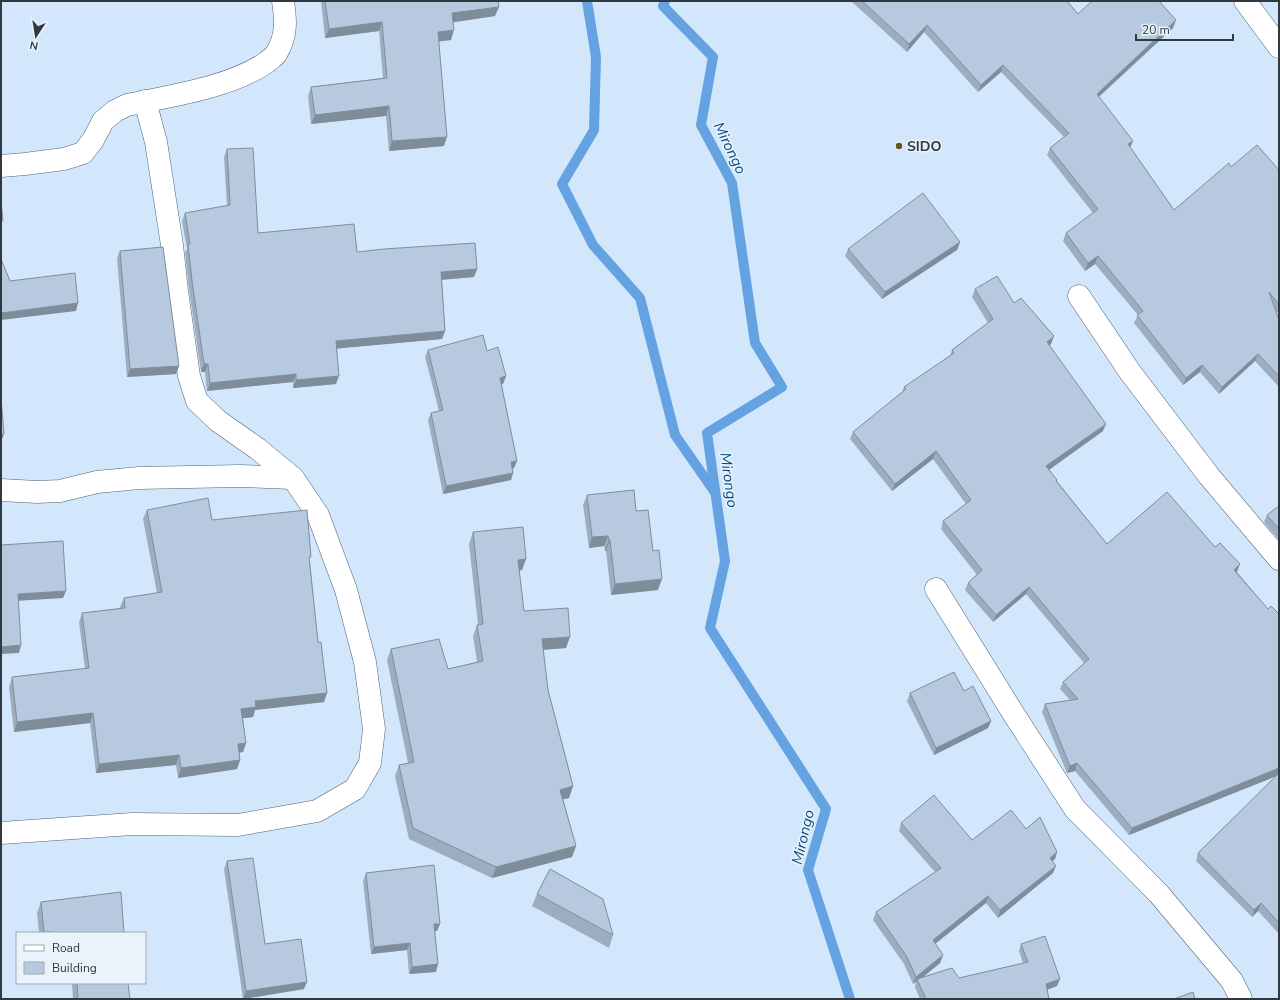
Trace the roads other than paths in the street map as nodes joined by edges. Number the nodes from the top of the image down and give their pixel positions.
1 (283, 1) edge
2 (1245, 1) edge
3 (1279, 47) edge
4 (145, 101) junction
5 (1, 166) edge
6 (1079, 296) dead end
7 (293, 478) junction
8 (1, 490) edge
9 (1279, 559) edge
10 (936, 589) dead end
11 (1, 833) edge
12 (1241, 999) edge

1 - 4 street
2 - 3 street
4 - 5 street
4 - 7 street
6 - 9 street
7 - 8 street
7 - 11 street
10 - 12 street

